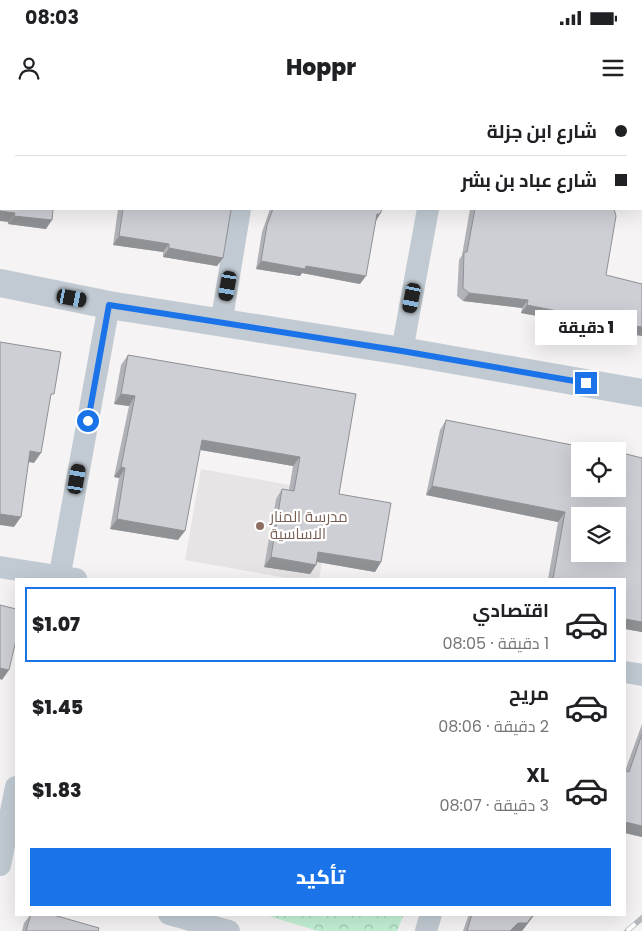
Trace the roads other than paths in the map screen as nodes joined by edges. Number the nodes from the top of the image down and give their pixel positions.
1 (240, 210) edge
2 (428, 210) edge
3 (0, 283) edge
4 (109, 305) junction
5 (221, 324) junction
6 (402, 351) junction
7 (642, 393) edge
8 (0, 567) edge
9 (65, 578) edge
10 (626, 672) edge
11 (642, 675) edge
12 (15, 795) edge
13 (6, 864) edge
14 (173, 916) edge
15 (430, 916) edge
16 (192, 926) edge
17 (229, 931) edge
18 (426, 931) edge

1 - 5 street
2 - 6 street
3 - 4 street
4 - 5 street
4 - 9 street
5 - 6 street
6 - 7 street
8 - 9 street
10 - 11 street
12 - 13 street
14 - 16 street
15 - 18 street
16 - 17 street

